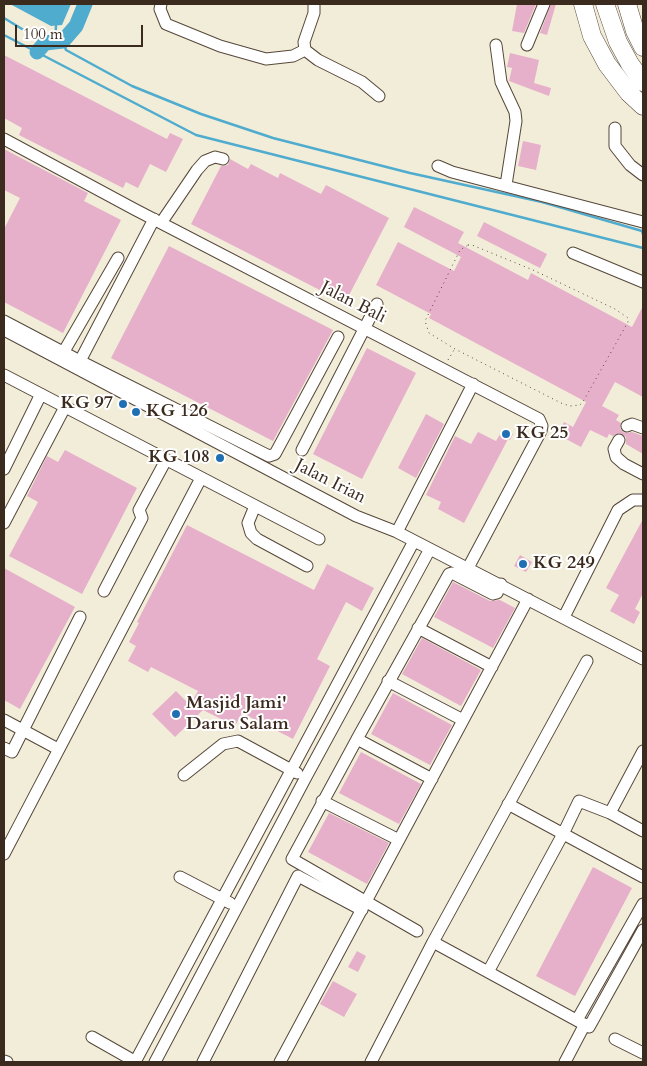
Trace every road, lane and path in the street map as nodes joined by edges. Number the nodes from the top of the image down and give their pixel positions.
1 (161, 4) edge
2 (314, 4) edge
3 (544, 4) edge
4 (583, 4) edge
5 (605, 4) edge
6 (627, 4) edge
7 (496, 45) dead end
8 (528, 45) dead end
9 (643, 47) edge
10 (305, 50) junction
11 (643, 82) edge
12 (380, 96) dead end
13 (643, 106) edge
14 (614, 128) dead end
15 (4, 139) edge
16 (223, 159) dead end
17 (438, 166) dead end
18 (643, 176) edge
19 (506, 185) junction
20 (157, 221) junction
21 (643, 222) edge
22 (573, 253) dead end
23 (118, 258) dead end
24 (643, 282) edge
25 (377, 304) dead end
26 (4, 321) edge
27 (364, 328) junction
28 (4, 330) edge
29 (338, 337) dead end
30 (455, 349) junction
31 (63, 353) junction
32 (80, 361) junction
33 (442, 368) junction
34 (4, 375) edge
35 (473, 384) junction
36 (42, 394) junction
37 (65, 406) junction
38 (627, 426) dead end
39 (643, 428) edge
40 (619, 440) dead end
41 (302, 450) dead end
42 (166, 460) junction
43 (4, 469) edge
44 (643, 474) edge
45 (201, 478) junction
46 (643, 500) edge
47 (255, 506) junction
48 (4, 523) edge
49 (397, 532) junction
50 (319, 539) dead end
51 (414, 541) junction
52 (430, 549) junction
53 (307, 566) dead end
54 (468, 568) junction
55 (501, 584) junction
56 (104, 591) dead end
57 (528, 599) junction
58 (80, 617) dead end
59 (564, 617) junction
60 (418, 628) junction
61 (643, 659) edge
62 (587, 660) dead end
63 (492, 667) junction
64 (388, 681) junction
65 (4, 720) edge
66 (463, 720) junction
67 (23, 730) junction
68 (356, 739) junction
69 (4, 748) edge
70 (58, 749) junction
71 (643, 751) edge
72 (292, 770) junction
73 (184, 774) dead end
74 (306, 777) junction
75 (432, 779) junction
76 (322, 801) junction
77 (508, 804) junction
78 (610, 813) junction
79 (643, 831) edge
80 (563, 834) junction
81 (399, 840) junction
82 (4, 854) edge
83 (180, 876) dead end
84 (643, 877) edge
85 (223, 899) junction
86 (643, 904) edge
87 (364, 906) junction
88 (238, 907) junction
89 (643, 930) edge
90 (417, 931) dead end
91 (433, 942) junction
92 (488, 972) junction
93 (584, 1024) junction
94 (92, 1037) dead end
95 (615, 1039) dead end
96 (643, 1053) edge
97 (136, 1062) edge
98 (155, 1062) edge
99 (203, 1062) edge
100 (280, 1062) edge
101 (371, 1062) edge
102 (564, 1062) edge

1 - 10 lane
2 - 10 lane
3 - 8 lane
4 - 13 highway
5 - 11 highway
6 - 9 highway
7 - 19 lane
10 - 12 lane
14 - 18 lane
15 - 20 lane, Jalan Bali
16 - 20 lane
17 - 19 lane
19 - 21 lane
20 - 27 lane, Jalan Bali
20 - 32 lane
22 - 24 lane
23 - 31 lane
25 - 27 lane
26 - 31 lane
27 - 33 lane, Jalan Bali
27 - 41 lane
28 - 49 lane, Jalan Irian
29 - 32 lane
30 - 30 path
30 - 33 path
31 - 32 lane
33 - 35 lane, Jalan Bali
34 - 36 lane
35 - 49 lane
35 - 54 lane, Jalan Bali
36 - 37 lane
36 - 43 lane
37 - 42 lane
37 - 48 lane
38 - 39 lane
40 - 44 lane
42 - 45 lane
42 - 56 lane
45 - 47 lane
45 - 70 lane
46 - 59 lane
47 - 50 lane
47 - 53 lane
49 - 51 lane, Jalan Irian
51 - 52 lane, Jalan Irian
51 - 72 lane
52 - 54 lane, Jalan Irian
52 - 74 lane
54 - 55 lane, Jalan Irian
55 - 57 lane, Jalan Irian
55 - 60 lane
57 - 59 lane, Jalan Irian
57 - 63 lane
58 - 67 lane
59 - 61 lane, Jalan Irian
60 - 63 lane
60 - 64 lane
62 - 77 lane
63 - 66 lane
64 - 66 lane
64 - 68 lane
65 - 67 lane
66 - 75 lane
67 - 69 lane
67 - 70 lane
68 - 75 lane
68 - 76 lane
70 - 82 lane
71 - 78 lane
72 - 73 lane
72 - 74 lane
72 - 85 lane
74 - 88 lane
75 - 81 lane
76 - 81 lane
76 - 87 lane
77 - 80 lane
77 - 91 lane
78 - 79 lane
78 - 80 lane
80 - 84 lane
80 - 92 lane
81 - 87 lane
83 - 85 lane
85 - 88 lane
85 - 97 lane
86 - 93 lane
87 - 90 lane
87 - 99 lane
87 - 100 lane
88 - 98 lane
89 - 93 lane
91 - 92 lane
91 - 101 lane
92 - 93 lane
93 - 102 lane
94 - 97 lane
95 - 96 lane

